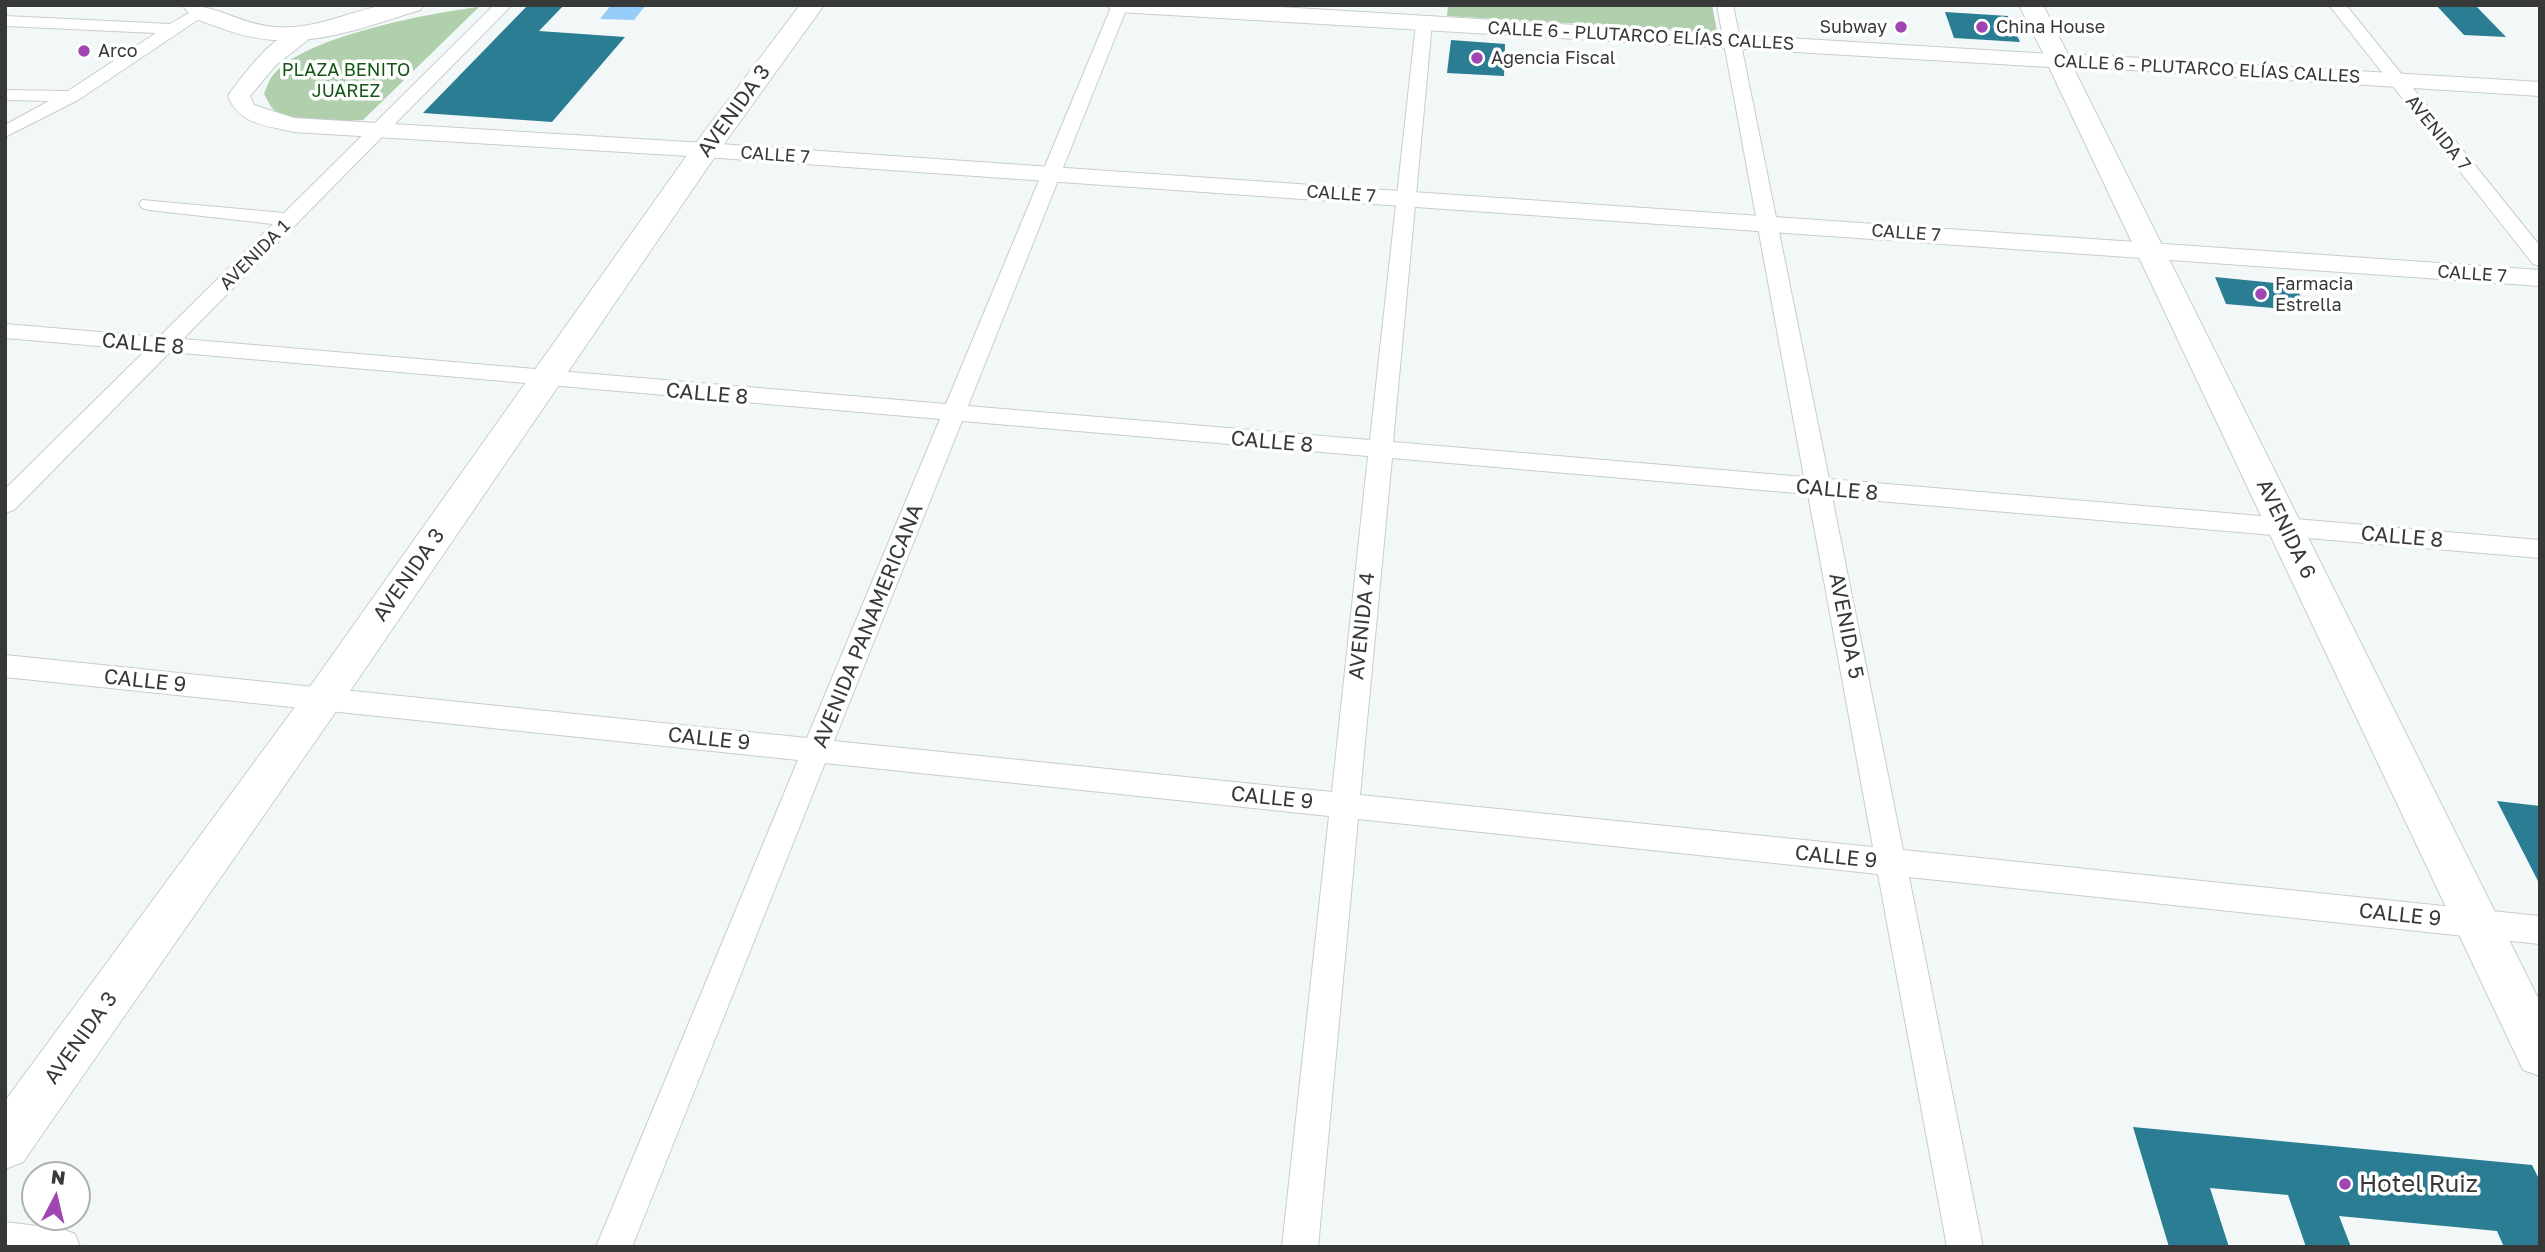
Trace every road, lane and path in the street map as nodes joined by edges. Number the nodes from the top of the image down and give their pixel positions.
1 (412, 5) edge
2 (504, 5) edge
3 (812, 5) edge
4 (1119, 5) edge
5 (1726, 5) edge
6 (2031, 5) edge
7 (2337, 5) edge
8 (197, 8) edge
9 (1424, 14) edge
10 (5, 22) edge
11 (174, 29) junction
12 (300, 35) junction
13 (1732, 41) junction
14 (2058, 60) junction
15 (2397, 81) junction
16 (2540, 89) edge
17 (5, 95) edge
18 (72, 96) junction
19 (381, 129) junction
20 (5, 132) edge
21 (705, 150) junction
22 (1049, 174) junction
23 (1408, 199) junction
24 (149, 204) dead end
25 (290, 220) junction
26 (1767, 223) junction
27 (2150, 251) junction
28 (2540, 260) edge
29 (2540, 278) edge
30 (5, 331) edge
31 (164, 346) junction
32 (547, 380) junction
33 (954, 415) junction
34 (1379, 451) junction
35 (1820, 488) junction
36 (5, 504) edge
37 (2285, 527) junction
38 (2540, 549) edge
39 (5, 666) edge
40 (323, 699) junction
41 (817, 750) junction
42 (1345, 806) junction
43 (1891, 863) junction
44 (2477, 923) junction
45 (2540, 930) edge
46 (2540, 1053) edge
47 (5, 1144) edge
48 (5, 1240) edge
49 (62, 1247) edge
50 (614, 1247) edge
51 (1300, 1247) edge
52 (1965, 1247) edge

1 - 12 main road
2 - 19 street, AVENIDA 1
3 - 21 main road, AVENIDA 3
4 - 9 main road, CALLE 6 - PLUTARCO ELÍAS CALLES
4 - 22 street, AVENIDA PANAMERICANA
5 - 13 street, AVENIDA 5
6 - 14 main road, AVENIDA 6
7 - 15 street, AVENIDA 7
8 - 11 street
8 - 12 main road
9 - 13 main road, CALLE 6 - PLUTARCO ELÍAS CALLES
9 - 23 street, AVENIDA 4
10 - 11 street
11 - 18 street
12 - 19 street, CALLE 7
13 - 14 main road, CALLE 6 - PLUTARCO ELÍAS CALLES
13 - 26 street, AVENIDA 5
14 - 15 street, CALLE 6 - PLUTARCO ELÍAS CALLES
14 - 27 main road, AVENIDA 6
15 - 16 street, CALLE 6 - PLUTARCO ELÍAS CALLES
15 - 28 street, AVENIDA 7
17 - 18 street
18 - 20 street
19 - 21 street, CALLE 7
19 - 25 street, AVENIDA 1
21 - 22 street, CALLE 7
21 - 32 main road, AVENIDA 3
22 - 23 street, CALLE 7
22 - 33 street, AVENIDA PANAMERICANA
23 - 26 street, CALLE 7
23 - 34 street, AVENIDA 4
24 - 25 street
25 - 31 street, AVENIDA 1
26 - 27 street, CALLE 7
26 - 35 street, AVENIDA 5
27 - 29 street, CALLE 7
27 - 37 main road, AVENIDA 6
30 - 31 street, CALLE 8
31 - 32 street, CALLE 8
31 - 36 street, AVENIDA 1
32 - 33 street, CALLE 8
32 - 40 main road, AVENIDA 3
33 - 34 street, CALLE 8
33 - 41 street, AVENIDA PANAMERICANA
34 - 35 street, CALLE 8
34 - 42 street, AVENIDA 4
35 - 37 street, CALLE 8
35 - 43 street, AVENIDA 5
37 - 38 street, CALLE 8
37 - 44 main road, AVENIDA 6
39 - 40 street, CALLE 9
40 - 41 street, CALLE 9
40 - 47 main road, AVENIDA 3
41 - 42 street, CALLE 9
41 - 50 street, AVENIDA PANAMERICANA
42 - 43 street, CALLE 9
42 - 51 street, AVENIDA 4
43 - 44 street, CALLE 9
43 - 52 street, AVENIDA 5
44 - 45 street, CALLE 9
44 - 46 main road, AVENIDA 6
48 - 49 street

